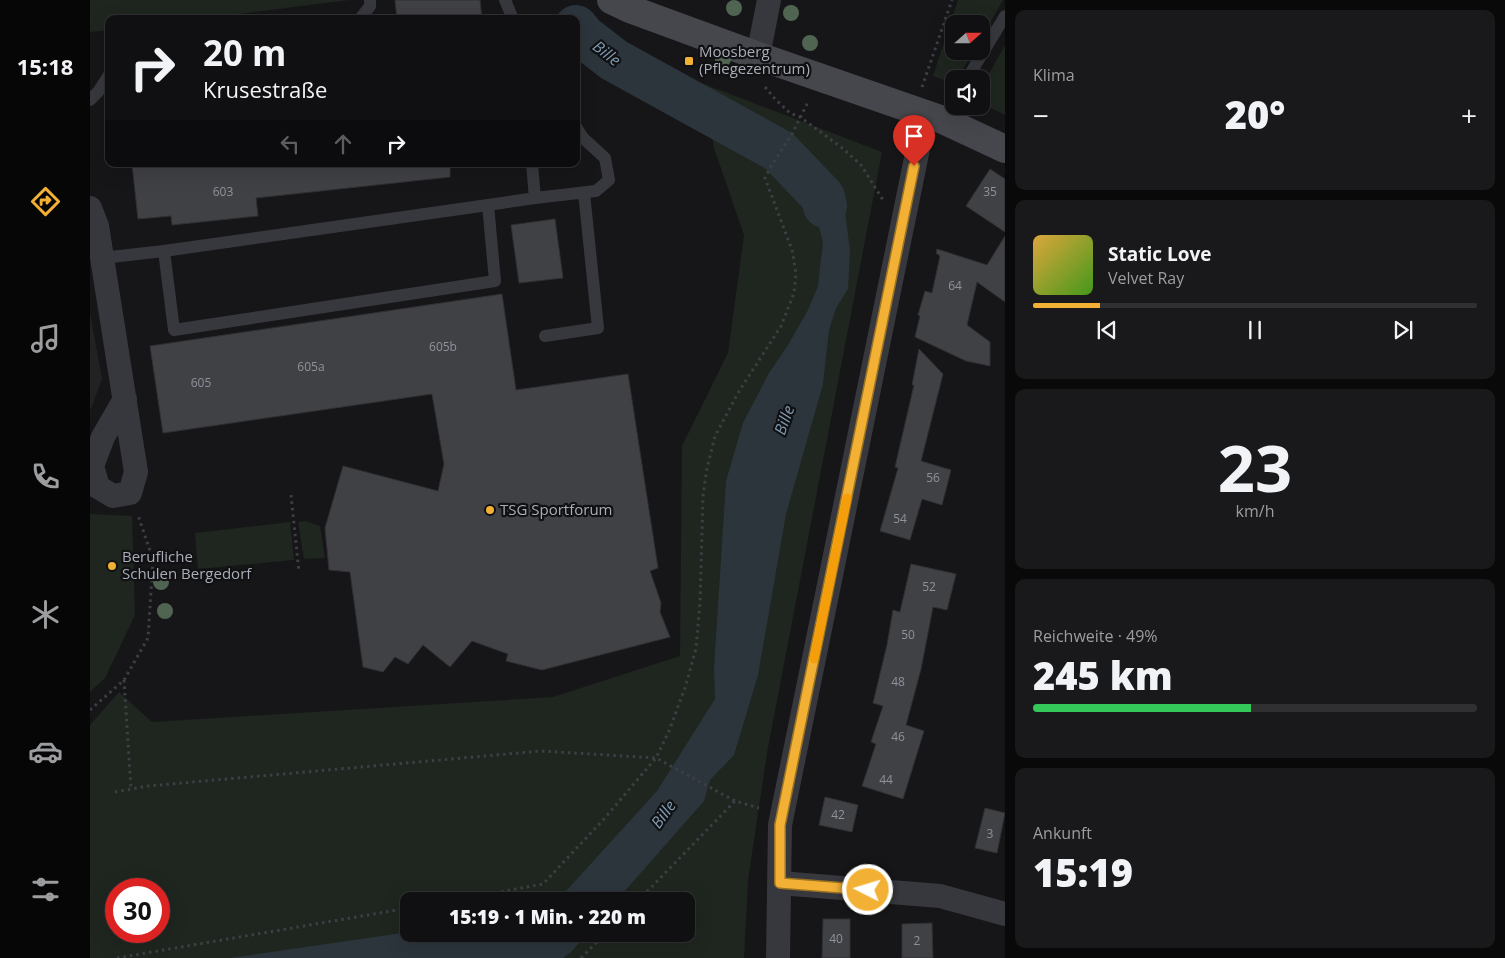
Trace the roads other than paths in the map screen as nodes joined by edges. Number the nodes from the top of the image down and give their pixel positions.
1 (370, 0) edge
2 (505, 0) edge
3 (611, 0) edge
4 (769, 0) edge
5 (363, 15) edge
6 (511, 15) edge
7 (1005, 16) edge
8 (758, 56) junction
9 (972, 70) edge
10 (105, 81) edge
11 (90, 100) edge
12 (934, 105) edge
13 (580, 133) edge
14 (1005, 149) edge
15 (532, 167) edge
16 (584, 193) junction
17 (535, 198) junction
18 (488, 205) junction
19 (90, 208) edge
20 (164, 251) junction
21 (102, 258) junction
22 (545, 336) dead end
23 (125, 399) junction
24 (780, 883) junction
25 (1005, 914) edge
26 (778, 958) edge

1 - 5 lane
2 - 6 lane
3 - 8 street
4 - 8 street
7 - 9 lane
8 - 12 street
10 - 11 lane
12 - 14 street
12 - 24 street
13 - 16 lane
15 - 17 lane
16 - 17 lane
16 - 22 lane
17 - 18 lane
18 - 20 lane
18 - 20 lane
19 - 21 street
20 - 21 lane
21 - 23 street
23 - 23 street
24 - 25 street
24 - 26 street

